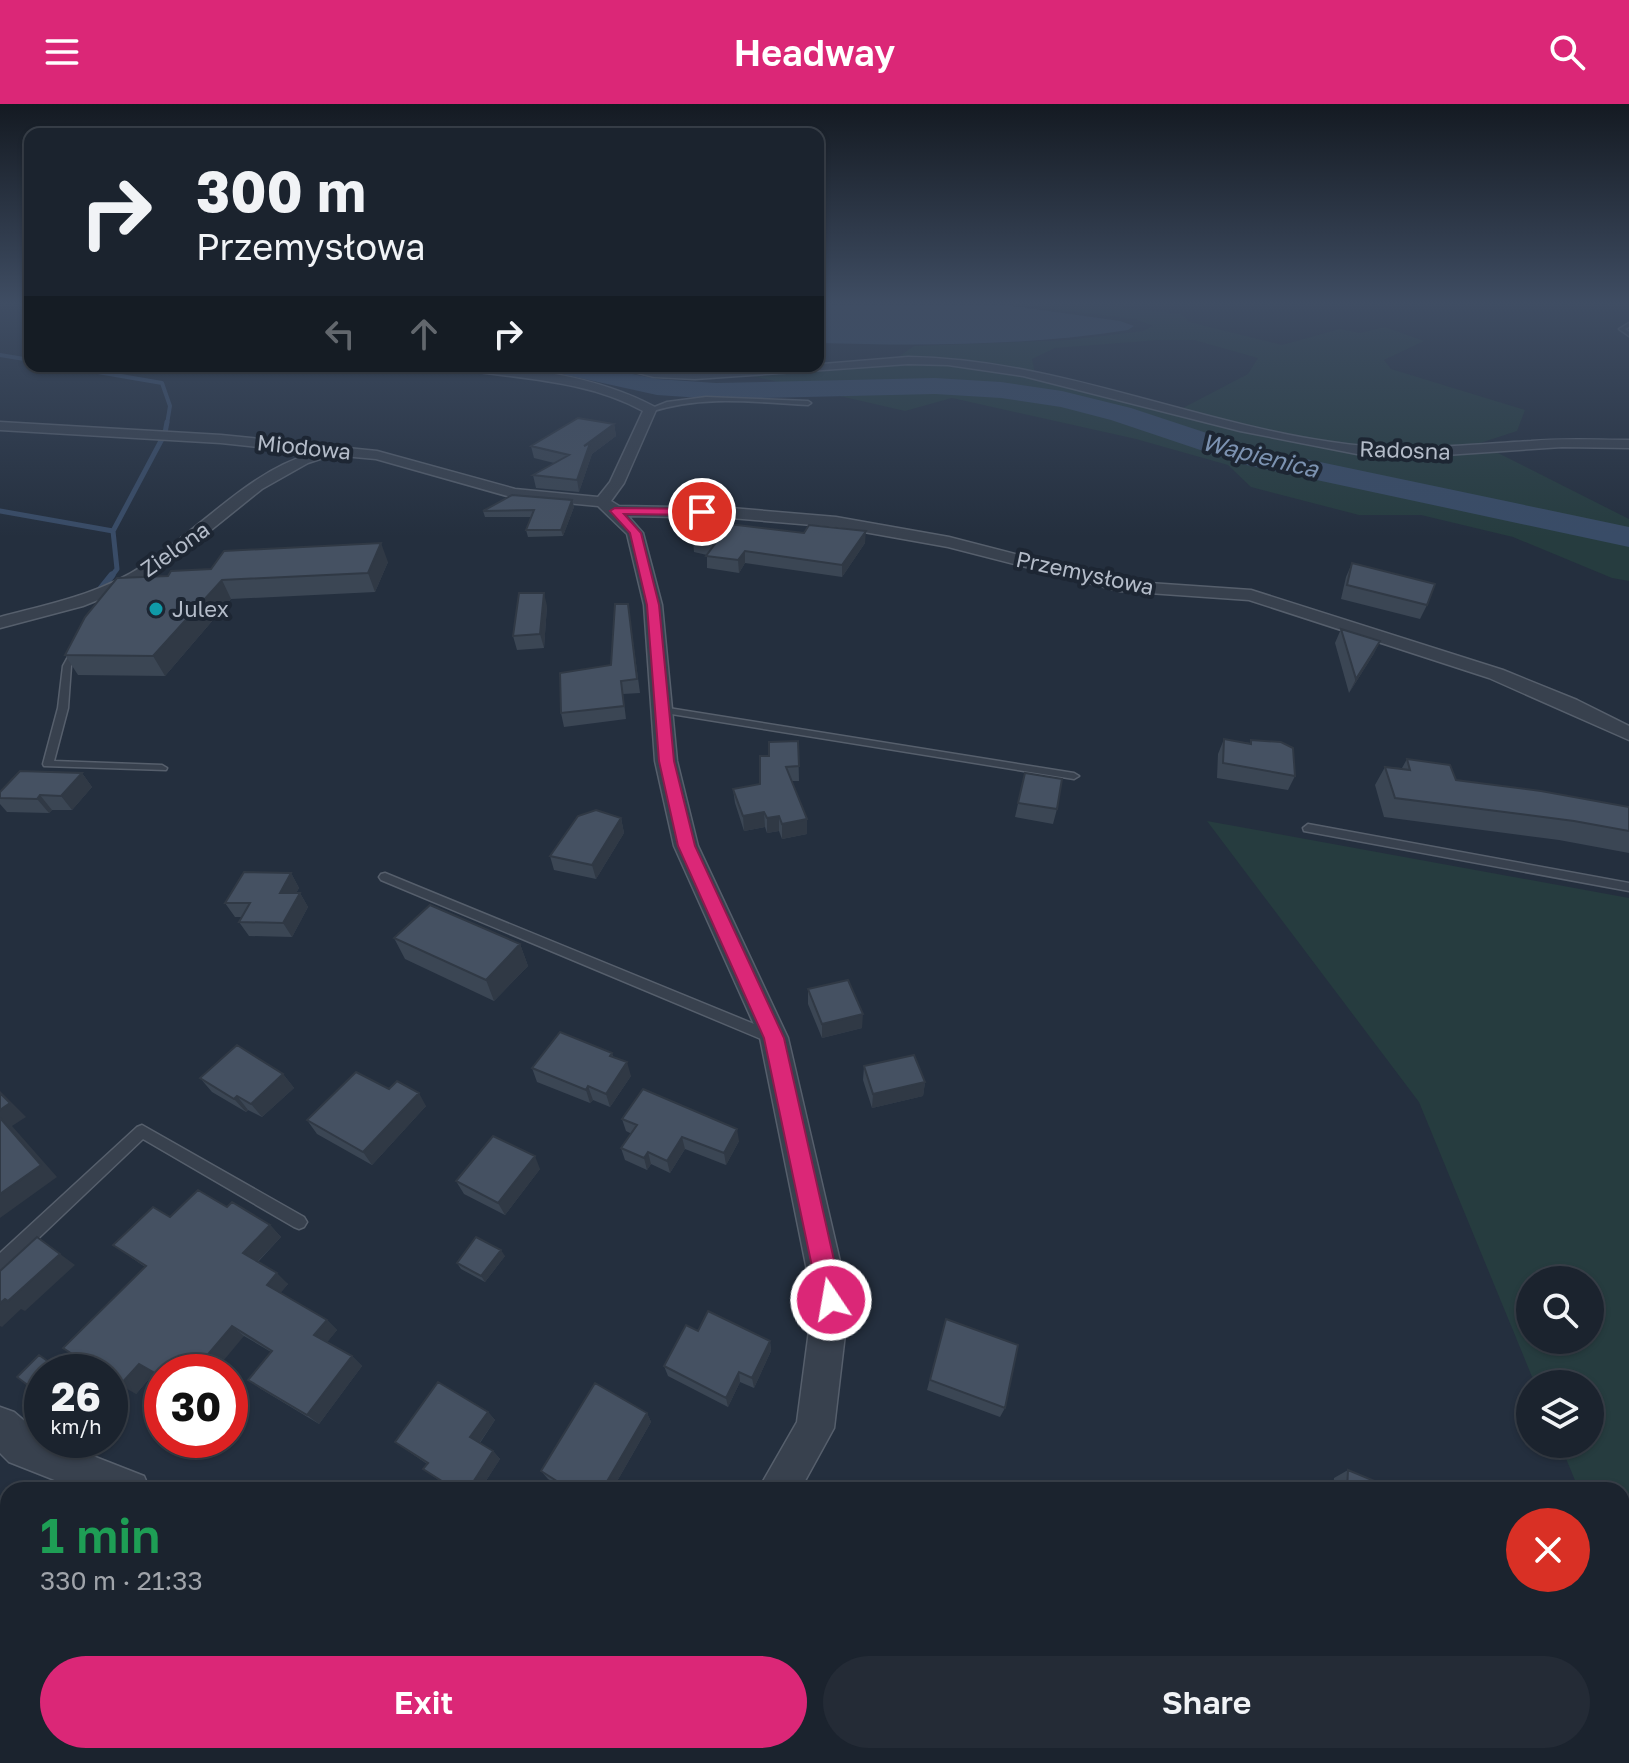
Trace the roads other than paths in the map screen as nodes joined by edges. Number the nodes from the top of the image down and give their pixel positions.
1 (562, 382) edge
2 (1065, 382) edge
3 (808, 403) dead end
4 (650, 410) junction
5 (0, 426) edge
6 (1629, 444) edge
7 (338, 450) junction
8 (608, 506) junction
9 (0, 623) edge
10 (80, 642) edge
11 (662, 710) junction
12 (1629, 734) edge
13 (162, 768) dead end
14 (1074, 776) dead end
15 (1308, 828) dead end
16 (385, 877) dead end
17 (1629, 887) edge
18 (774, 1038) junction
19 (299, 1222) dead end
20 (0, 1264) edge
21 (0, 1426) edge
22 (110, 1482) edge
23 (783, 1482) edge

1 - 4 street
2 - 6 street, Radosna
3 - 4 lane
4 - 8 street
5 - 7 street, Miodowa
7 - 8 street, Miodowa
7 - 9 street, Zielona
8 - 11 street
8 - 12 street, Przemysłowa
10 - 13 lane
11 - 14 lane
11 - 18 street
15 - 17 lane
16 - 18 lane
18 - 23 street
19 - 20 lane
21 - 22 street

